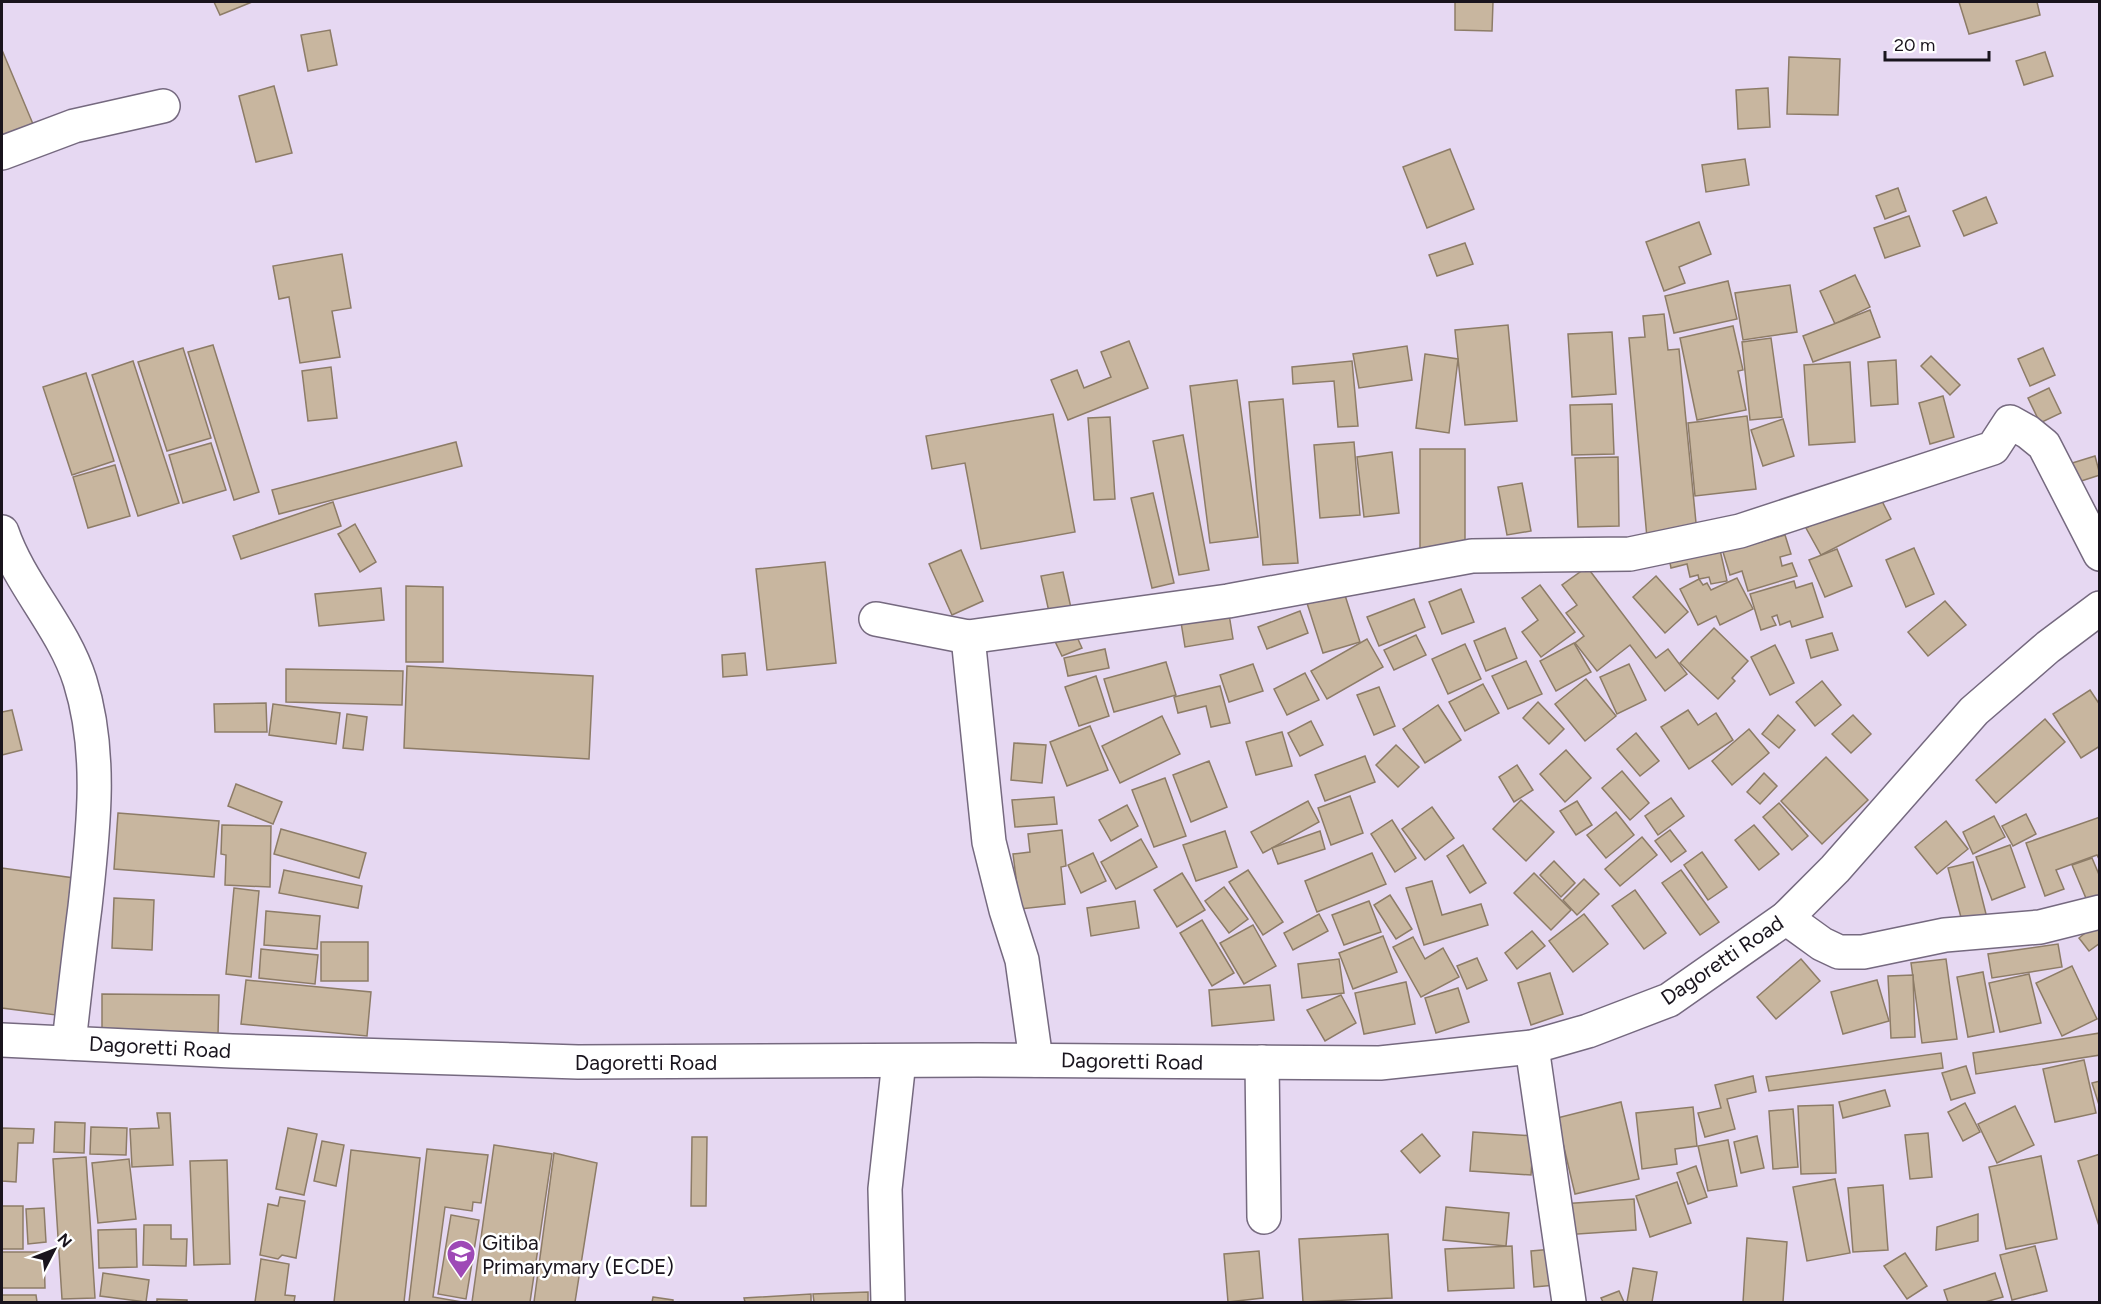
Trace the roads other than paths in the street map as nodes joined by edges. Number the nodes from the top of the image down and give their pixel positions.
1 (163, 106) dead end
2 (2, 153) edge
3 (2, 532) edge
4 (2100, 554) edge
5 (2100, 608) edge
6 (876, 619) dead end
7 (968, 637) junction
8 (2100, 912) edge
9 (1786, 918) junction
10 (2, 1040) edge
11 (69, 1043) junction
12 (1532, 1047) junction
13 (1036, 1060) junction
14 (899, 1061) junction
15 (1263, 1062) junction
16 (1264, 1217) dead end
17 (888, 1302) edge
18 (1569, 1302) edge

1 - 2 street
3 - 11 street
4 - 7 street
5 - 9 street, Dagoretti Road
6 - 7 street
7 - 13 street
8 - 9 street
9 - 12 street, Dagoretti Road
10 - 11 street, Dagoretti Road
11 - 14 street, Dagoretti Road
12 - 15 street, Dagoretti Road
12 - 18 street
13 - 14 street, Dagoretti Road
13 - 15 street, Dagoretti Road
14 - 17 street
15 - 16 street

